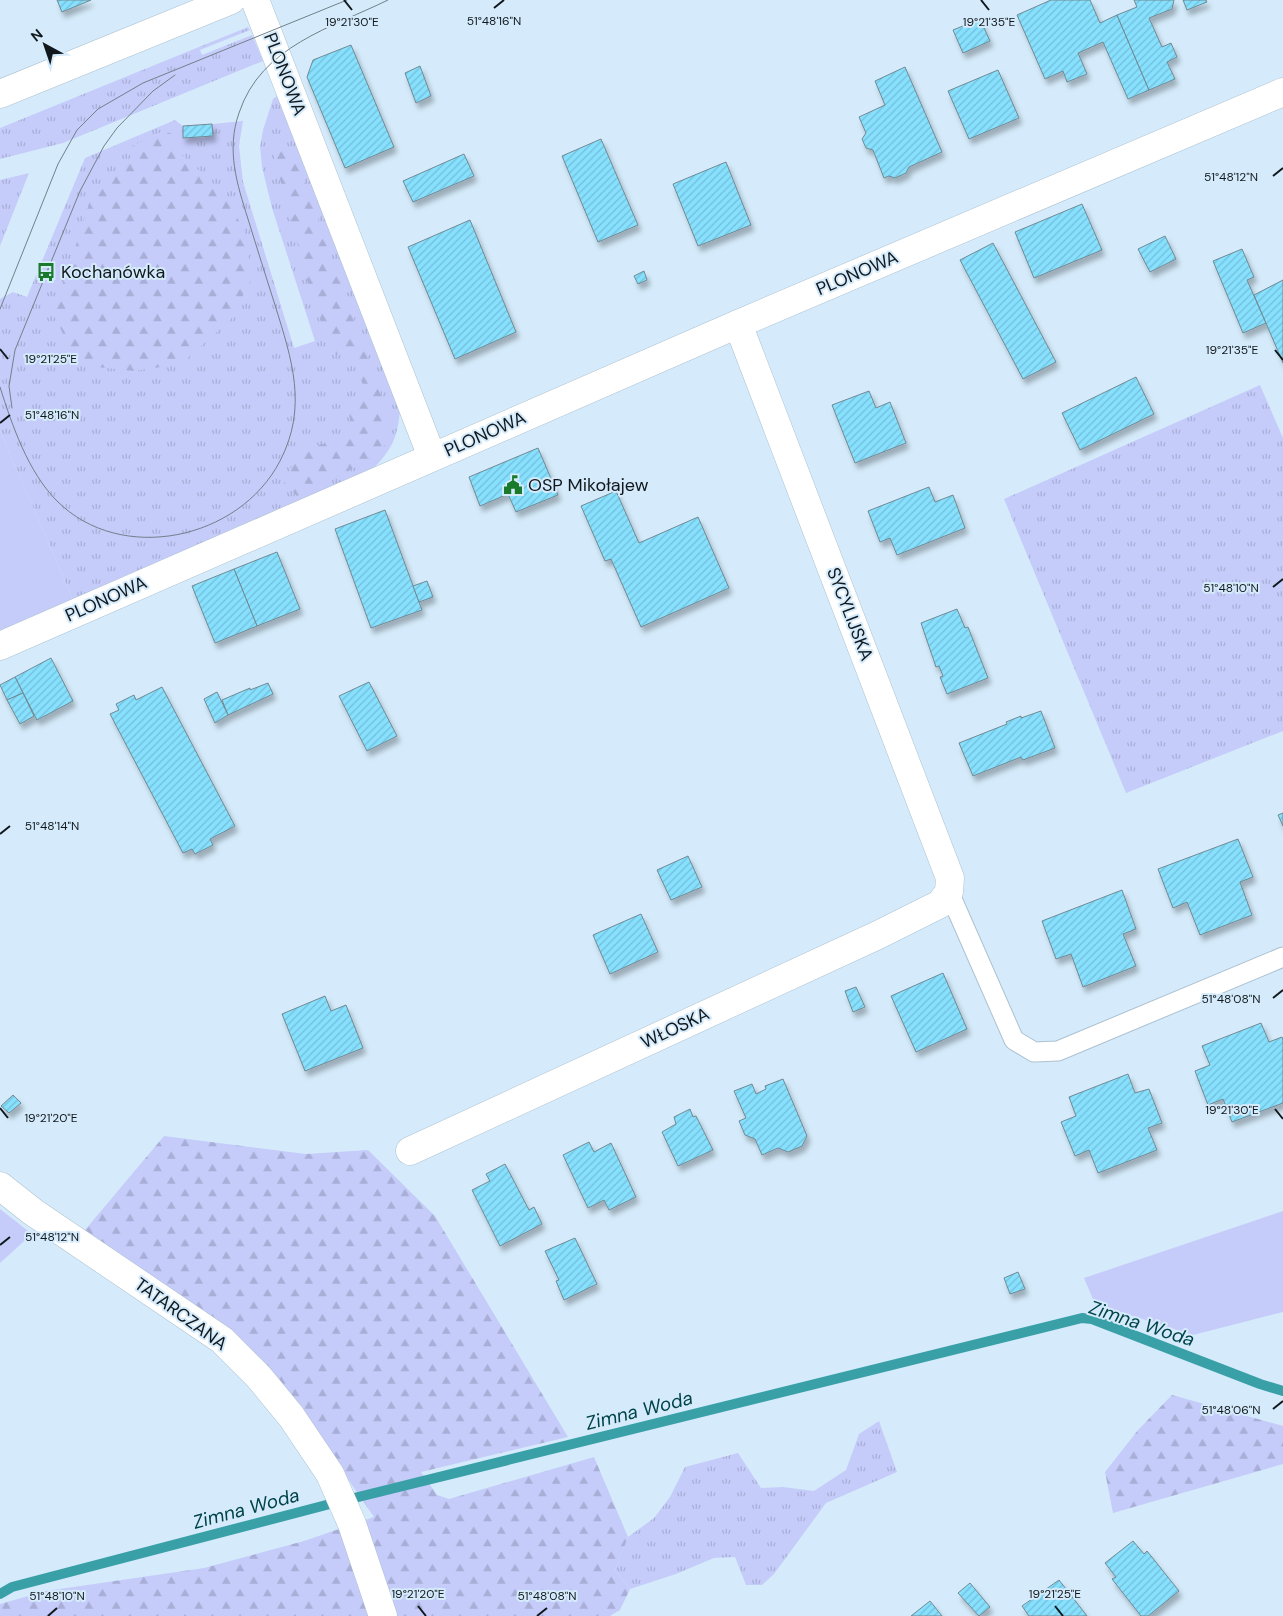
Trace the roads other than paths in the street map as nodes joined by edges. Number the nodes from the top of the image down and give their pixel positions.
1 (231, 0) edge
2 (255, 0) edge
3 (1283, 92) edge
4 (0, 94) edge
5 (738, 324) junction
6 (432, 457) junction
7 (0, 646) edge
8 (945, 898) junction
9 (1283, 957) edge
10 (410, 1151) dead end
11 (0, 1186) edge
12 (384, 1616) edge

1 - 4 street
2 - 6 street, PLONOWA
3 - 5 street, PLONOWA
5 - 6 street, PLONOWA
5 - 8 street, SYCYLIJSKA
6 - 7 street, PLONOWA
8 - 9 lane
8 - 10 street, WŁOSKA
11 - 12 street, TATARCZANA

